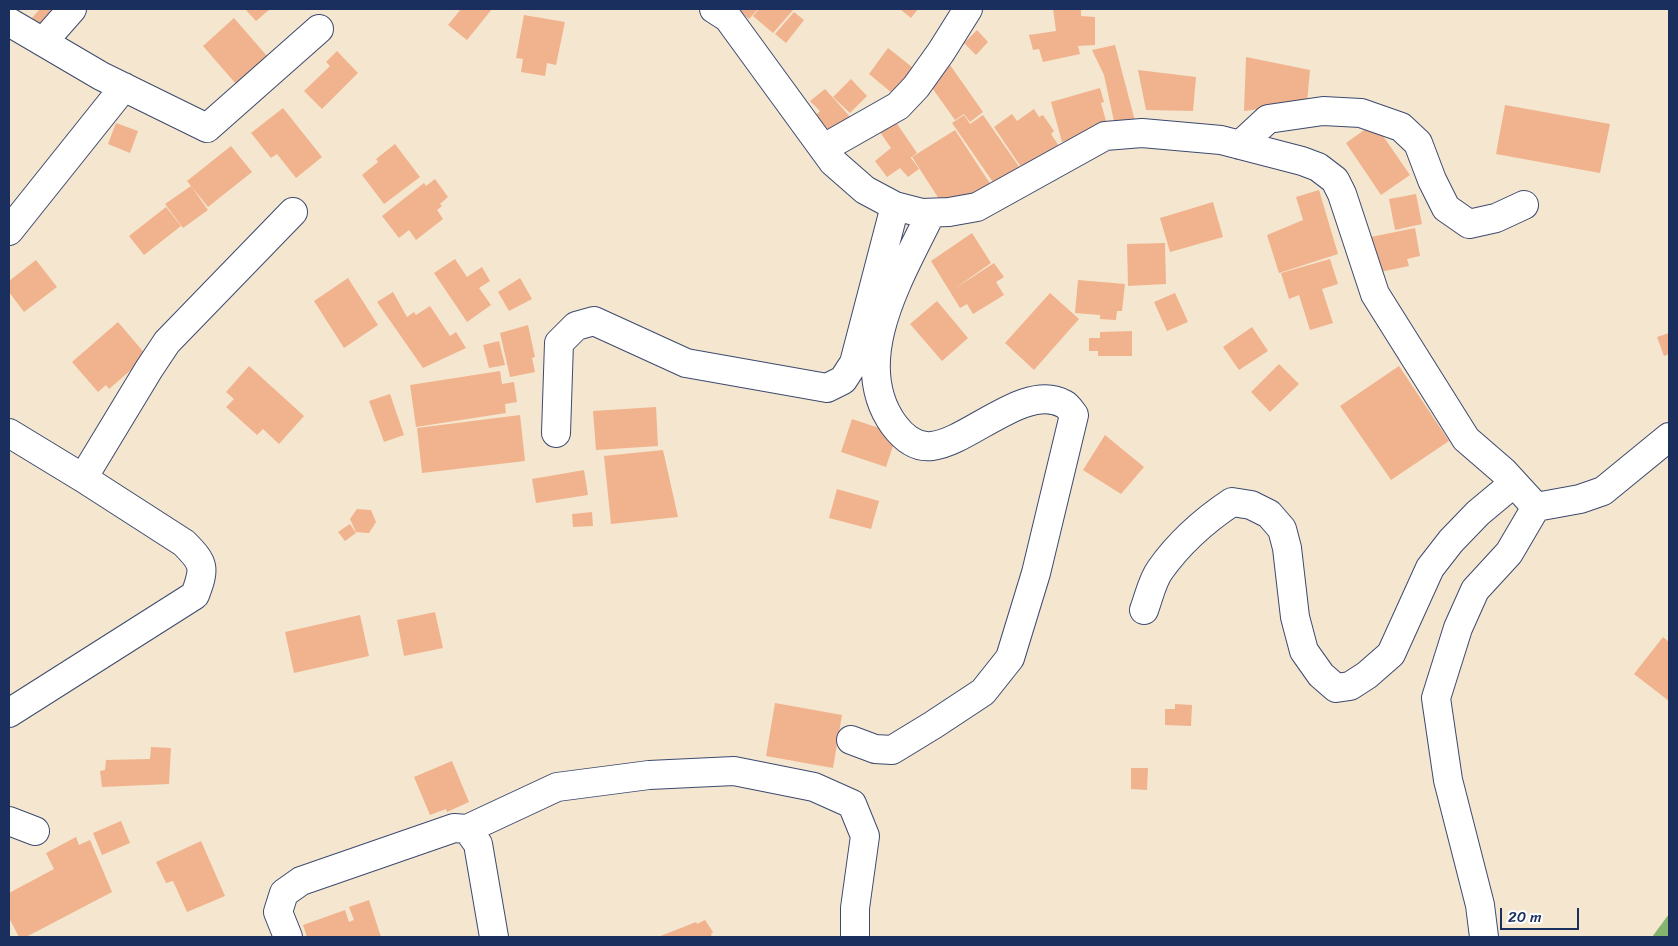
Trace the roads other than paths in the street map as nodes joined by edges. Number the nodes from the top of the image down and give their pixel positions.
1 (72, 9) edge
2 (714, 9) edge
3 (968, 9) edge
4 (9, 22) edge
5 (319, 29) dead end
6 (43, 42) junction
7 (124, 87) junction
8 (1240, 145) junction
9 (824, 148) junction
10 (1524, 205) dead end
11 (895, 206) junction
12 (293, 212) dead end
13 (931, 213) junction
14 (9, 232) edge
15 (9, 433) edge
16 (556, 433) dead end
17 (1669, 437) edge
18 (83, 478) junction
19 (1514, 483) junction
20 (1536, 507) junction
21 (1144, 610) dead end
22 (9, 713) edge
23 (851, 740) dead end
24 (9, 821) edge
25 (467, 829) junction
26 (36, 831) dead end
27 (288, 937) edge
28 (494, 937) edge
29 (855, 937) edge
30 (1484, 937) edge

1 - 6 street
2 - 9 street
3 - 9 street
4 - 6 street
5 - 7 street
6 - 7 street
7 - 14 street
8 - 10 street
8 - 13 street
8 - 19 street
9 - 11 street
11 - 13 street
11 - 16 street
12 - 18 street
13 - 23 street
15 - 18 street
17 - 20 street
18 - 22 street
19 - 20 street
19 - 21 street
20 - 30 street
24 - 26 street
25 - 27 street
25 - 28 street
25 - 29 street

